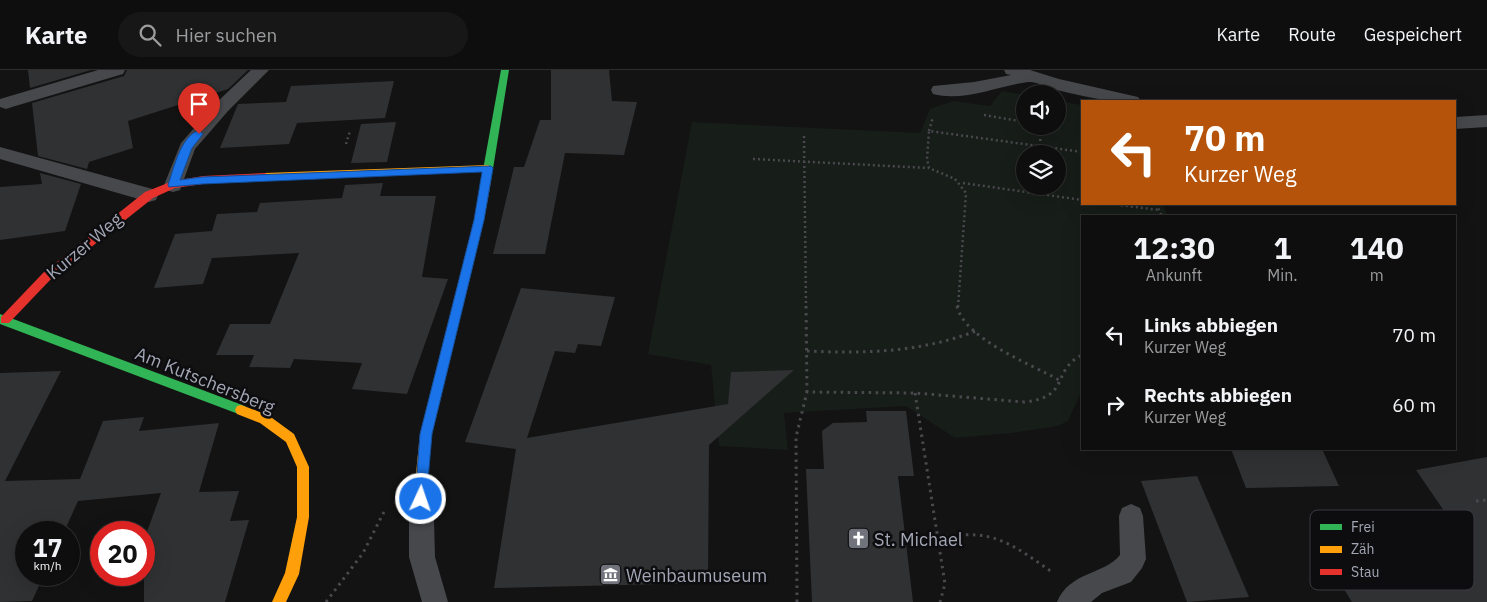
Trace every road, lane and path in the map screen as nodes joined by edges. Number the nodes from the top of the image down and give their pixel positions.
1 (117, 70) edge
2 (261, 70) edge
3 (504, 70) edge
4 (1012, 70) edge
5 (1029, 76) junction
6 (940, 90) dead end
7 (1128, 100) edge
8 (6, 103) dead end
9 (1487, 121) edge
10 (1456, 123) edge
11 (804, 136) dead end
12 (1033, 145) edge
13 (1066, 150) edge
14 (1081, 152) edge
15 (0, 153) edge
16 (753, 159) dead end
17 (804, 162) junction
18 (488, 168) junction
19 (929, 168) junction
20 (962, 183) junction
21 (173, 185) junction
22 (149, 195) junction
23 (1081, 200) edge
24 (1119, 205) edge
25 (1156, 205) edge
26 (1159, 210) junction
27 (1162, 215) edge
28 (3, 320) edge
29 (976, 331) junction
30 (807, 351) junction
31 (1081, 356) edge
32 (1059, 380) junction
33 (807, 392) junction
34 (915, 393) junction
35 (421, 483) junction
36 (1487, 500) edge
37 (1476, 501) dead end
38 (1131, 516) dead end
39 (938, 537) junction
40 (1076, 597) edge
41 (279, 602) edge
42 (326, 602) edge
43 (435, 602) edge
44 (796, 602) edge
45 (940, 602) edge

1 - 8 lane
2 - 21 lane
3 - 18 street
4 - 5 lane
5 - 6 lane
5 - 7 lane
9 - 10 lane
11 - 17 path
12 - 19 path
13 - 14 path
15 - 22 lane
16 - 17 path
17 - 19 path
17 - 30 path
18 - 21 street, Kurzer Weg
18 - 35 street
19 - 20 path
20 - 23 path
20 - 29 path
21 - 22 street, Kurzer Weg
22 - 28 street, Kurzer Weg
24 - 26 path
25 - 26 path
26 - 27 path
28 - 41 street, Am Kutschersberg
29 - 30 path
29 - 32 path
30 - 33 path
31 - 32 path
32 - 34 path
33 - 34 path
33 - 44 path
34 - 39 path
35 - 42 path
35 - 43 lane
36 - 37 path
38 - 40 lane
39 - 40 path
39 - 45 path

